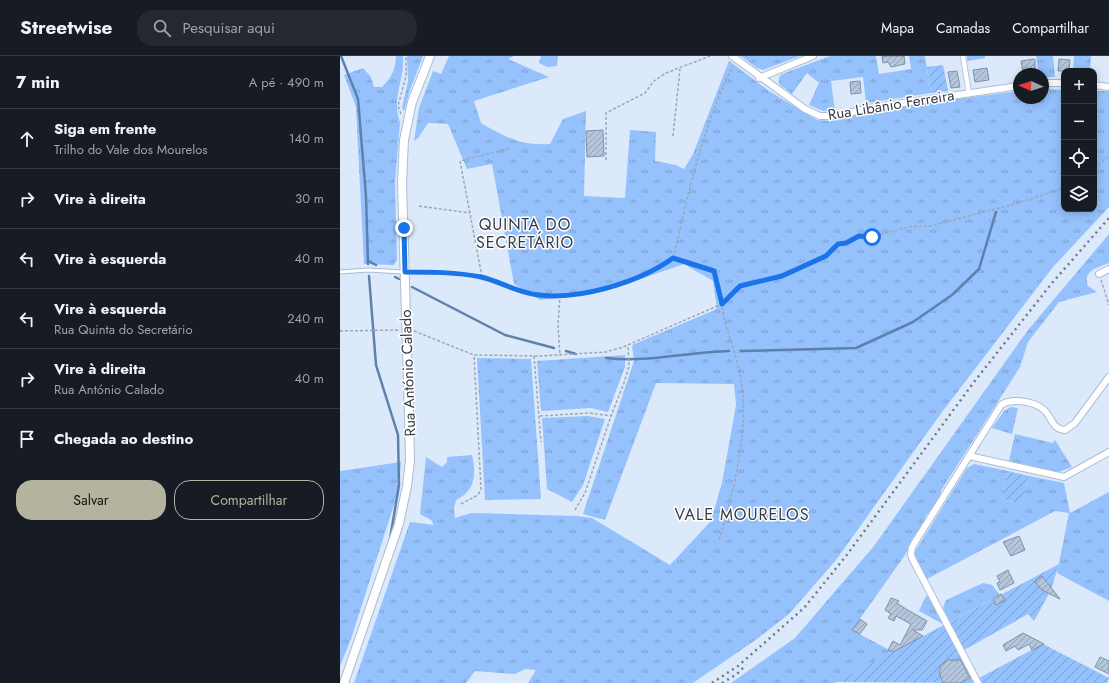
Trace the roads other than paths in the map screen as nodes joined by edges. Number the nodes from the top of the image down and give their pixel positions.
1 (430, 56) edge
2 (813, 56) edge
3 (963, 56) edge
4 (734, 57) edge
5 (759, 78) junction
6 (1049, 83) edge
7 (1061, 83) edge
8 (1097, 85) edge
9 (1013, 87) edge
10 (1109, 87) edge
11 (969, 94) junction
12 (1109, 269) edge
13 (340, 272) edge
14 (405, 272) junction
15 (1099, 274) road end
16 (1109, 377) edge
17 (1109, 452) edge
18 (968, 456) junction
19 (344, 672) edge
20 (344, 683) edge
21 (978, 683) edge

1 - 14 street, Rua António Calado
2 - 5 street
3 - 11 street
4 - 5 street, Rua Libânio Ferreira
5 - 11 street, Rua Libânio Ferreira
6 - 7 street
8 - 10 street
9 - 11 street, Rua Libânio Ferreira
12 - 15 street
13 - 14 lane
14 - 19 street, Rua António Calado
16 - 18 street
17 - 18 street
18 - 21 street
19 - 20 street, Rua António Calado

